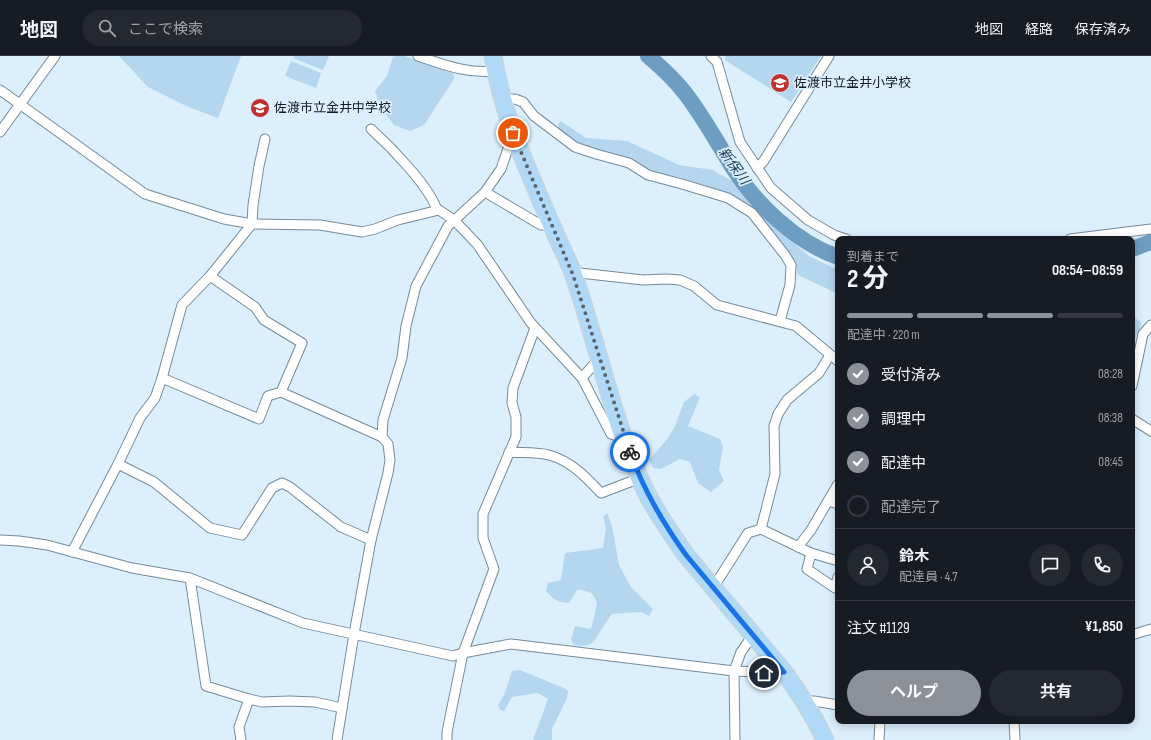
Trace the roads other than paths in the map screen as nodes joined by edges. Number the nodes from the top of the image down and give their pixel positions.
1 (55, 56) edge
2 (418, 56) edge
3 (711, 56) edge
4 (829, 56) edge
5 (494, 63) edge
6 (0, 90) edge
7 (502, 99) junction
8 (20, 105) junction
9 (372, 129) dead end
10 (0, 132) edge
11 (513, 133) junction
12 (265, 139) dead end
13 (757, 168) junction
14 (485, 192) junction
15 (436, 210) junction
16 (454, 220) junction
17 (252, 224) junction
18 (552, 225) junction
19 (1151, 229) edge
20 (837, 236) edge
21 (1094, 236) edge
22 (573, 275) junction
23 (210, 276) junction
24 (780, 321) junction
25 (1151, 325) edge
26 (535, 328) junction
27 (830, 355) junction
28 (835, 359) edge
29 (595, 364) dead end
30 (1135, 372) edge
31 (162, 378) junction
32 (582, 378) junction
33 (281, 392) junction
34 (1135, 421) edge
35 (1151, 431) edge
36 (623, 432) junction
37 (382, 437) junction
38 (509, 452) junction
39 (118, 464) junction
40 (640, 478) junction
41 (835, 489) edge
42 (828, 501) junction
43 (835, 503) edge
44 (761, 529) junction
45 (0, 540) edge
46 (371, 540) junction
47 (798, 547) junction
48 (72, 552) junction
49 (811, 553) junction
50 (835, 560) edge
51 (190, 578) junction
52 (714, 588) junction
53 (835, 588) edge
54 (1151, 629) edge
55 (354, 634) junction
56 (1135, 634) edge
57 (753, 635) junction
58 (464, 653) junction
59 (734, 671) junction
60 (784, 672) junction
61 (249, 699) junction
62 (805, 701) junction
63 (835, 705) edge
64 (342, 708) junction
65 (880, 724) edge
66 (1014, 724) edge
67 (241, 740) edge
68 (337, 740) edge
69 (447, 740) edge
70 (735, 740) edge
71 (825, 740) edge
72 (879, 740) edge
73 (1015, 740) edge

1 - 8 street
2 - 5 street
3 - 13 street
4 - 13 street
5 - 7 highway
6 - 8 street
7 - 11 highway
7 - 24 street
8 - 10 street
8 - 17 street
9 - 15 street
11 - 14 street
11 - 18 highway
12 - 17 street
13 - 20 street
14 - 16 street
14 - 18 street
15 - 16 street
15 - 17 street
16 - 26 street
16 - 37 street
17 - 23 street
18 - 22 highway
19 - 21 street
22 - 24 street
22 - 36 highway
23 - 31 street
23 - 33 street
24 - 27 street
25 - 30 street
26 - 32 street
26 - 38 street
27 - 28 street
27 - 44 street
29 - 32 street
31 - 33 street
31 - 39 street
32 - 36 street
33 - 37 street
34 - 35 street
36 - 40 highway
37 - 46 street
38 - 40 street
38 - 58 street
39 - 46 street
39 - 48 street
40 - 52 highway
41 - 42 street
42 - 43 street
42 - 47 street
44 - 47 street
44 - 52 street
45 - 48 street
46 - 55 street
47 - 49 street
48 - 51 street
49 - 50 street
49 - 53 street
51 - 55 street
51 - 61 street
52 - 57 highway
54 - 56 street
55 - 58 street
55 - 64 street
57 - 59 street
57 - 60 highway
58 - 59 street
58 - 69 street
59 - 60 street
59 - 70 street
60 - 62 highway
61 - 64 street
61 - 67 street
62 - 63 street
62 - 71 highway
64 - 68 street
65 - 72 street
66 - 73 street

